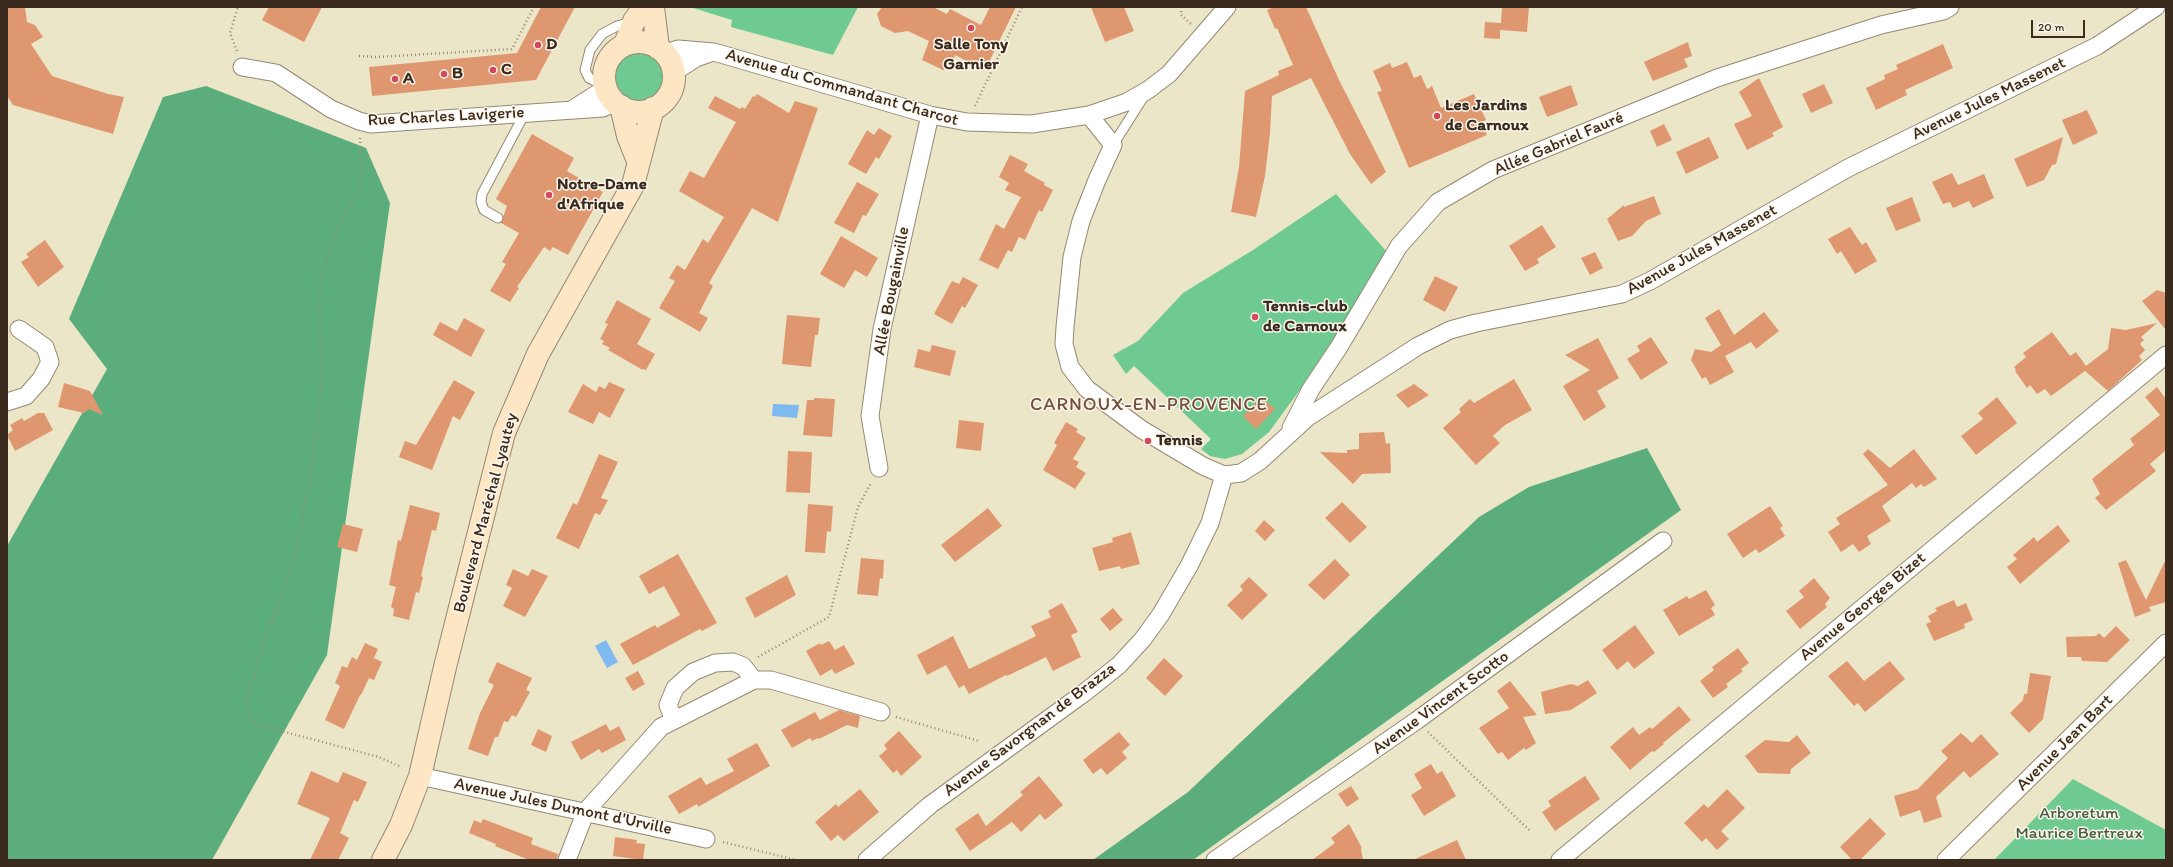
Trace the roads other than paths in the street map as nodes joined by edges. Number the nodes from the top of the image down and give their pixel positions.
1 (653, 7) edge
2 (1227, 7) edge
3 (1950, 7) edge
4 (2156, 7) edge
5 (639, 14) edge
6 (626, 44) junction
7 (666, 58) junction
8 (242, 67) road end
9 (1148, 90) junction
10 (612, 96) junction
11 (653, 108) junction
12 (525, 113) junction
13 (930, 114) junction
14 (1089, 116) junction
15 (1113, 146) junction
16 (638, 161) junction
17 (498, 218) dead end
18 (19, 329) dead end
19 (2166, 355) edge
20 (7, 402) edge
21 (1286, 437) junction
22 (879, 468) road end
23 (1224, 475) junction
24 (1664, 541) dead end
25 (2166, 643) edge
26 (754, 680) junction
27 (881, 712) road end
28 (674, 720) junction
29 (420, 776) junction
30 (586, 811) junction
31 (713, 840) road end
32 (383, 860) edge
33 (567, 860) edge
34 (867, 860) edge
35 (1215, 860) edge
36 (1560, 860) edge
37 (1946, 860) edge

1 - 7 main road
2 - 9 street, Avenue du Commandant Charcot
3 - 21 street, Allée Gabriel Fauré
4 - 21 street, Avenue Jules Massenet
5 - 6 main road
5 - 10 lane
6 - 7 main road
6 - 10 main road
7 - 11 main road
7 - 13 street, Avenue du Commandant Charcot
8 - 12 street, Rue Charles Lavigerie
9 - 14 street, Avenue du Commandant Charcot
9 - 15 lane
10 - 11 main road
10 - 12 street, Rue Charles Lavigerie
10 - 16 main road
11 - 16 main road, Boulevard Maréchal Lyautey
12 - 17 lane
13 - 14 street, Avenue du Commandant Charcot
13 - 22 street, Allée Bougainville
14 - 15 street
15 - 23 street
16 - 29 main road, Boulevard Maréchal Lyautey
18 - 20 street
19 - 36 street, Avenue Georges Bizet
21 - 23 street, Avenue Jules Massenet
23 - 34 street, Avenue Savorgnan de Brazza
24 - 35 street, Avenue Vincent Scotto
25 - 37 street, Avenue Jean Bart
26 - 27 street
26 - 28 street
26 - 28 street
28 - 30 street
29 - 30 street, Avenue Jules Dumont d'Urville
29 - 32 main road, Boulevard Maréchal Lyautey
30 - 31 street, Avenue Jules Dumont d'Urville
30 - 33 street

